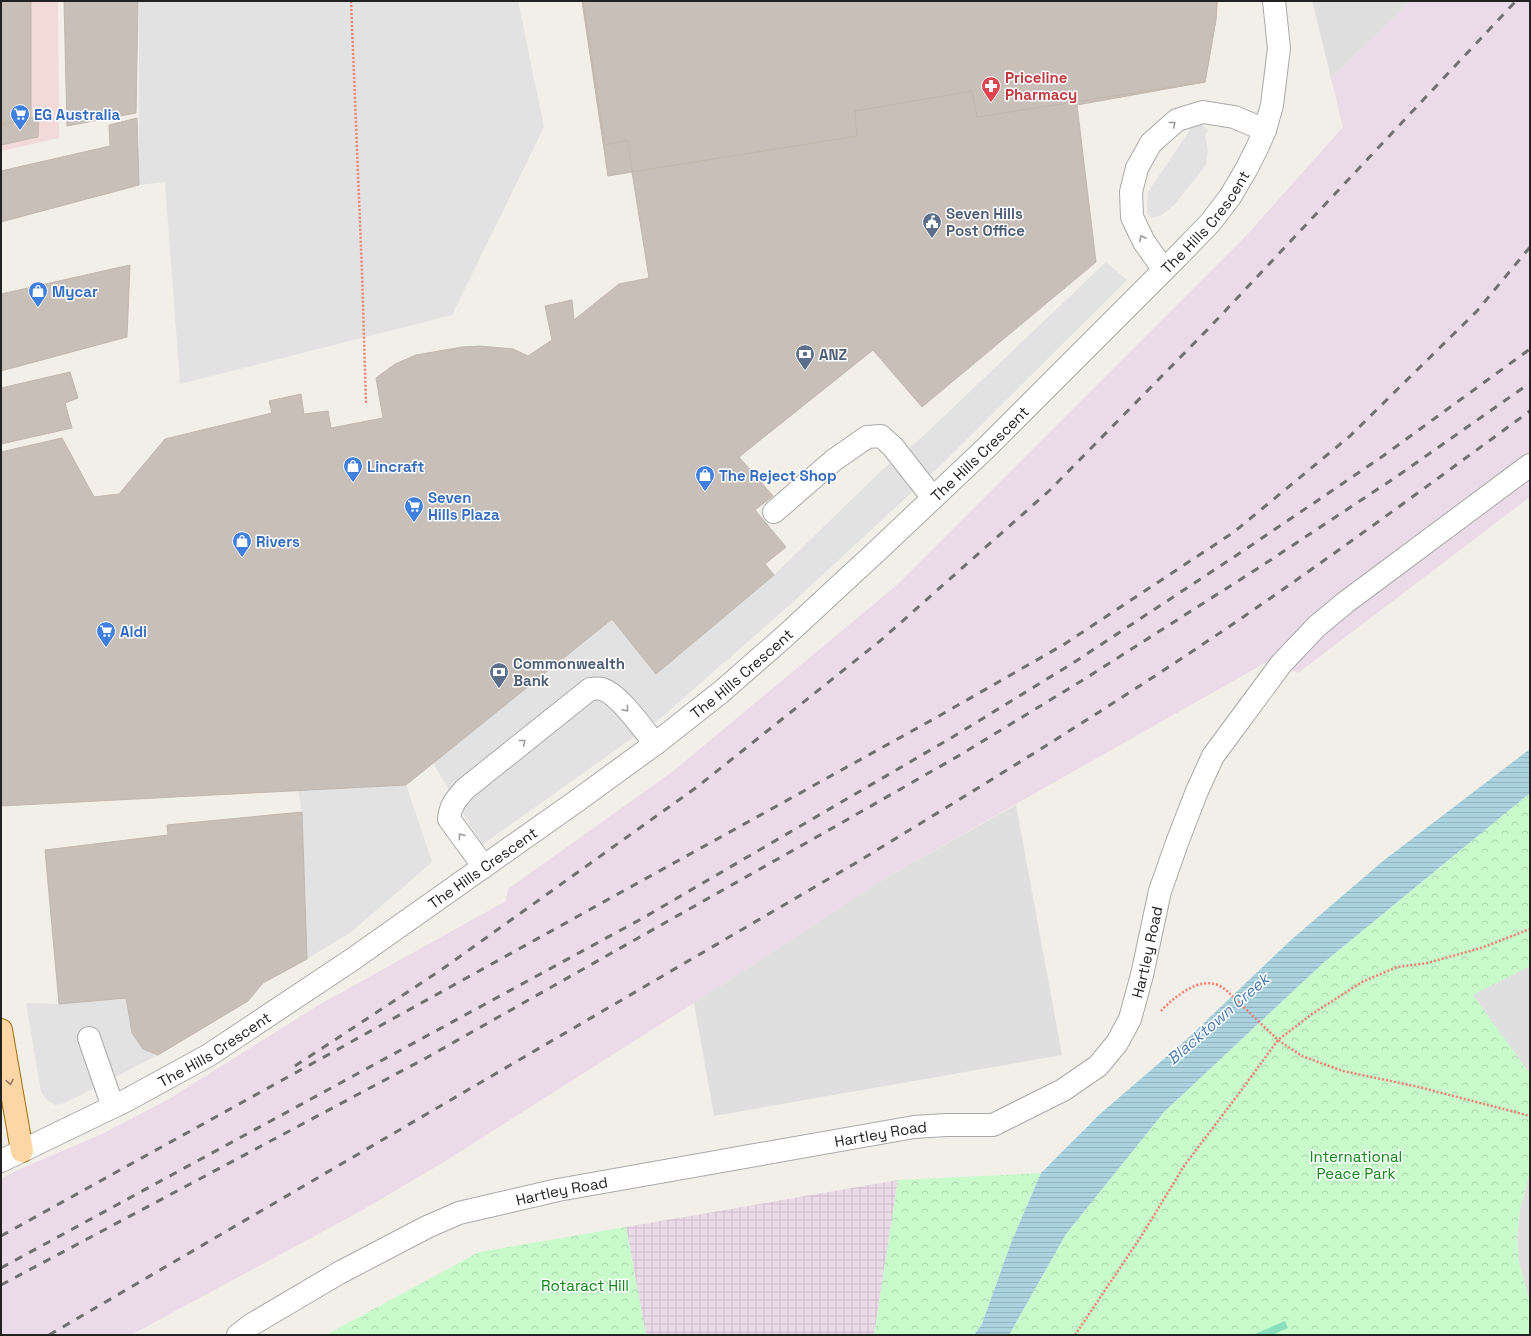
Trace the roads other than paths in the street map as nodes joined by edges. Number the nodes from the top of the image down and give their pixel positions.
1 (1274, 1) edge
2 (1265, 130) junction
3 (1164, 270) junction
4 (1530, 465) edge
5 (933, 498) junction
6 (774, 512) dead end
7 (655, 744) junction
8 (484, 867) junction
9 (1, 1030) edge
10 (89, 1038) dead end
11 (113, 1106) junction
12 (22, 1152) junction
13 (1, 1160) edge
14 (238, 1335) edge

1 - 2 street, The Hills Crescent
2 - 3 street, The Hills Crescent
3 -> 2 street
3 - 5 street, The Hills Crescent
4 - 14 street, Hartley Road
5 - 6 street
5 - 7 street, The Hills Crescent
7 - 8 street, The Hills Crescent
8 -> 7 street
8 - 11 street, The Hills Crescent
9 -> 12 main road
10 - 11 street
11 - 12 street, The Hills Crescent
12 - 13 street, The Hills Crescent

